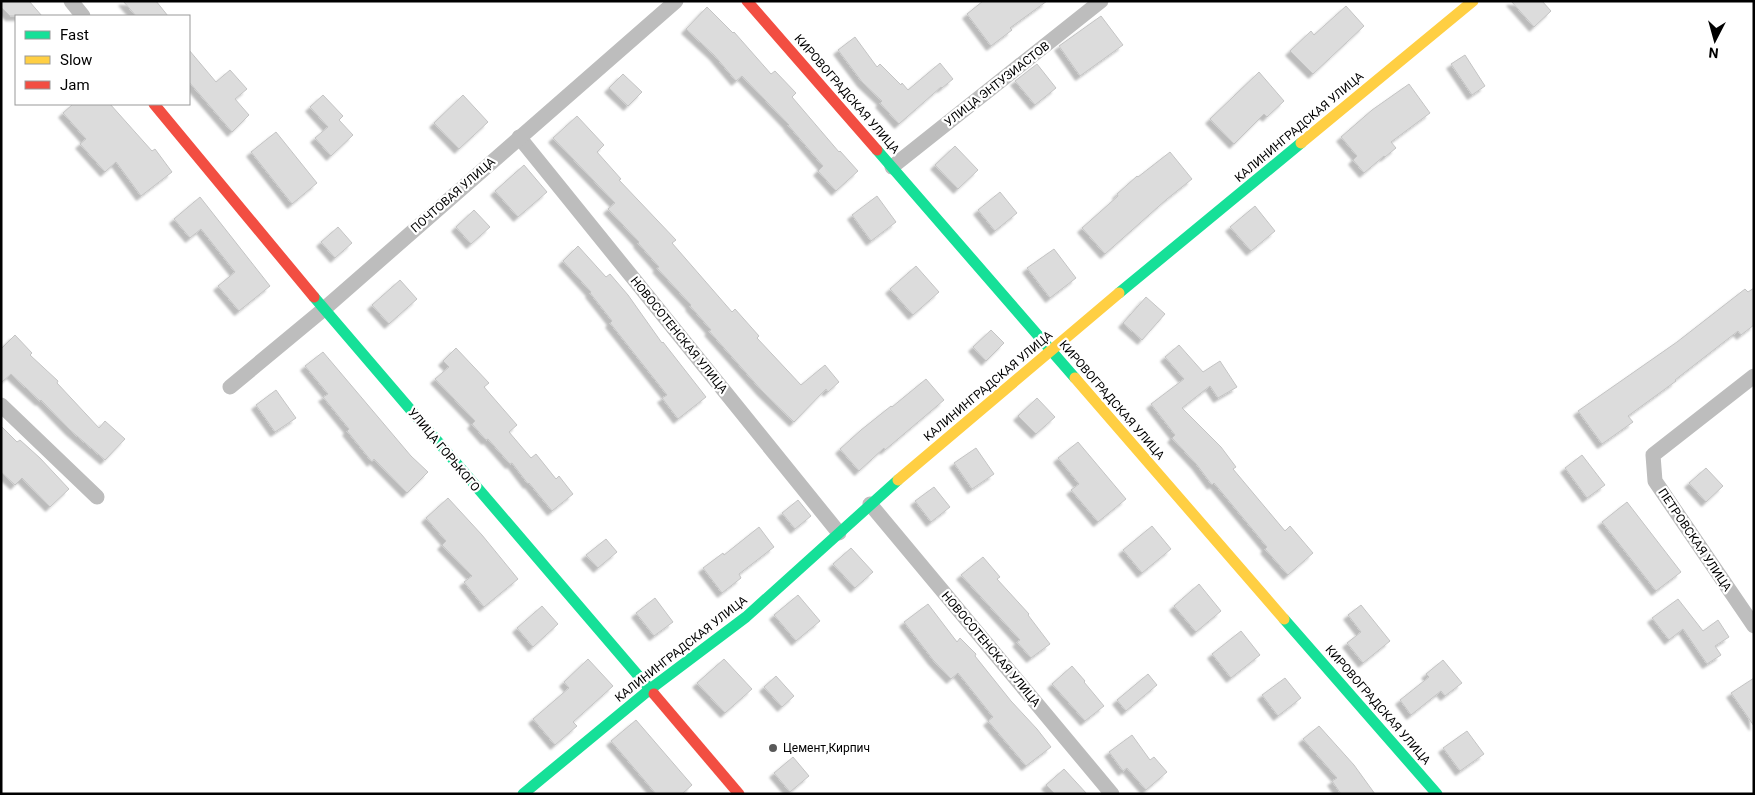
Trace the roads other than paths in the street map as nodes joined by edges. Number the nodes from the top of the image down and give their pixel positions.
1 (71, 1) edge
2 (676, 1) edge
3 (747, 1) edge
4 (1101, 1) edge
5 (1473, 1) edge
6 (82, 15) edge
7 (155, 105) edge
8 (520, 137) junction
9 (892, 167) junction
10 (324, 309) junction
11 (1050, 350) junction
12 (1754, 376) edge
13 (230, 387) dead end
14 (1, 404) edge
15 (97, 498) dead end
16 (870, 504) junction
17 (839, 533) junction
18 (1754, 626) edge
19 (649, 690) junction
20 (523, 794) edge
21 (738, 794) edge
22 (1112, 794) edge
23 (1437, 794) edge

1 - 6 street
2 - 8 street, ПОЧТОВАЯ УЛИЦА
3 - 9 street, КИРОВОГРАДСКАЯ УЛИЦА
4 - 9 street, УЛИЦА ЭНТУЗИАСТОВ
5 - 11 street, КАЛИНИНГРАДСКАЯ УЛИЦА
7 - 10 street, УЛИЦА ГОРЬКОГО
8 - 10 street, ПОЧТОВАЯ УЛИЦА
8 - 17 street, НОВОСОТЕНСКАЯ УЛИЦА
9 - 11 street, КИРОВОГРАДСКАЯ УЛИЦА
10 - 13 street, ПОЧТОВАЯ УЛИЦА
10 - 19 street, УЛИЦА ГОРЬКОГО
11 - 16 street, КАЛИНИНГРАДСКАЯ УЛИЦА
11 - 23 street, КИРОВОГРАДСКАЯ УЛИЦА
12 - 18 street, ПЕТРОВСКАЯ УЛИЦА
14 - 15 street
16 - 17 street, КАЛИНИНГРАДСКАЯ УЛИЦА
16 - 22 street, НОВОСОТЕНСКАЯ УЛИЦА
17 - 19 street, КАЛИНИНГРАДСКАЯ УЛИЦА
19 - 20 street, КАЛИНИНГРАДСКАЯ УЛИЦА
19 - 21 street, УЛИЦА ГОРЬКОГО

